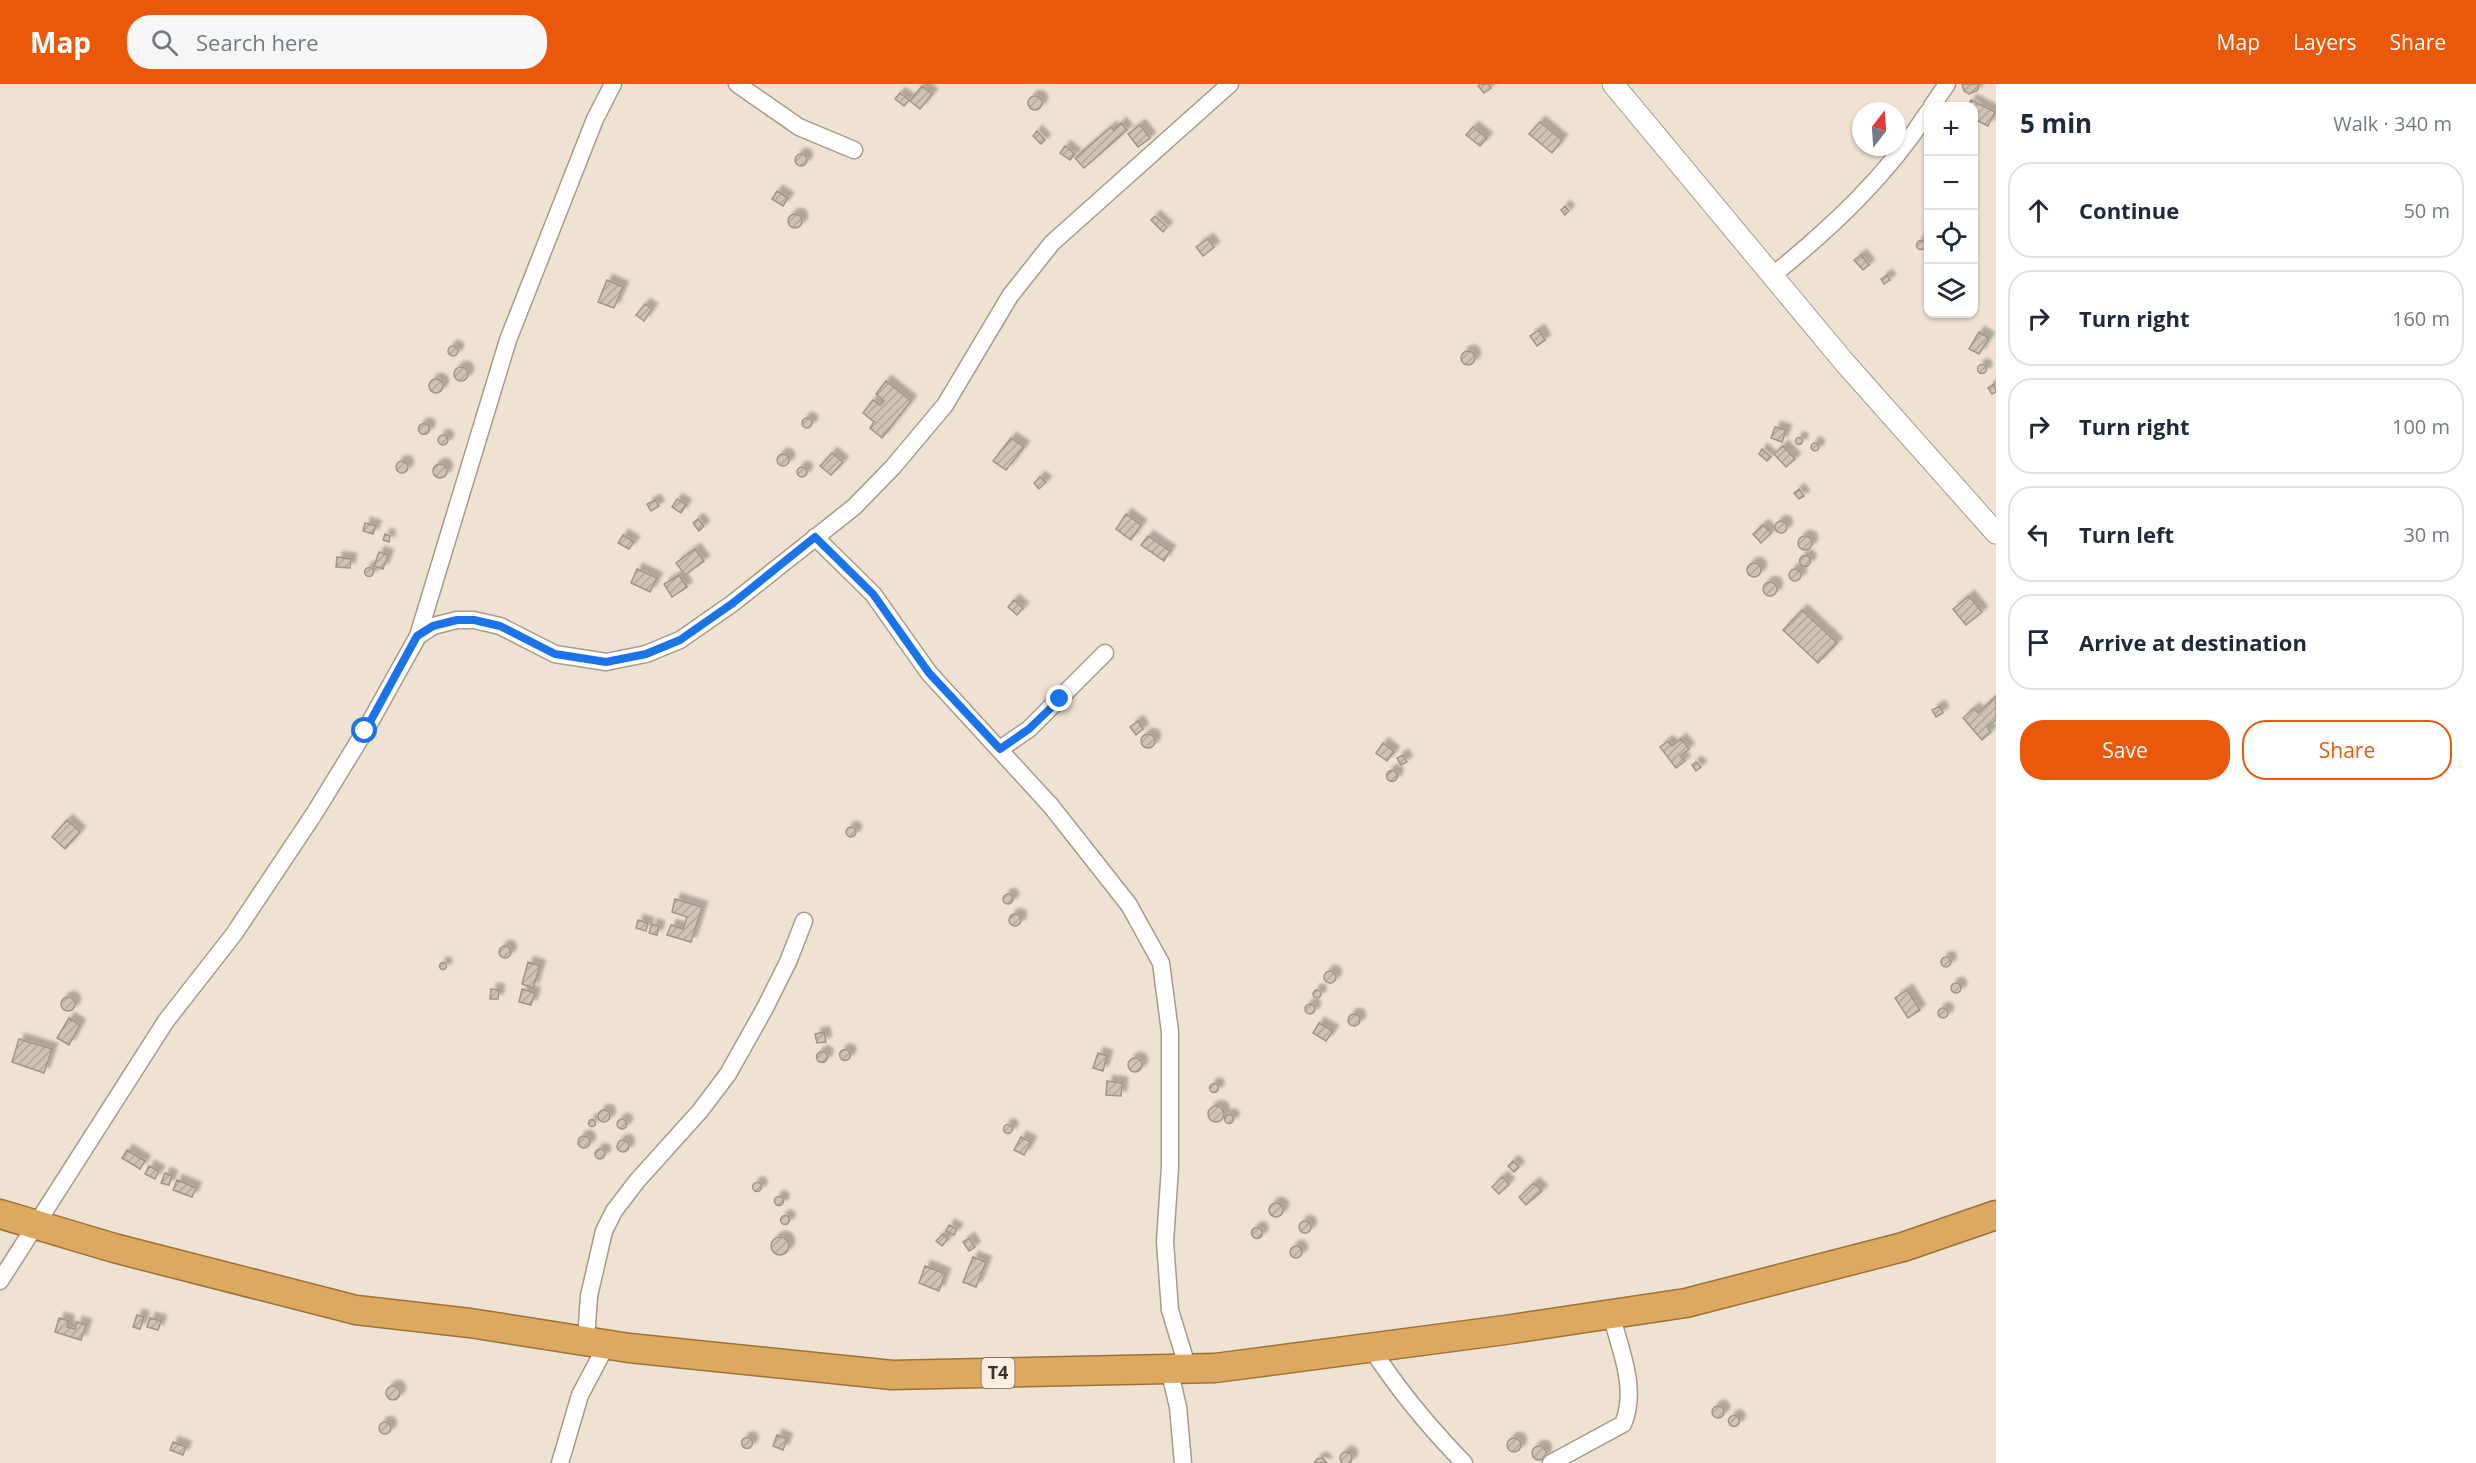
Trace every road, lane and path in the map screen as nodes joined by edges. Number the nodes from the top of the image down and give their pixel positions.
1 (613, 84) edge
2 (737, 84) edge
3 (1230, 84) edge
4 (1613, 84) edge
5 (1947, 84) edge
6 (1935, 102) edge
7 (1924, 120) edge
8 (854, 150) dead end
9 (1772, 276) junction
10 (1996, 533) edge
11 (815, 537) junction
12 (417, 636) junction
13 (1105, 653) dead end
14 (1000, 749) junction
15 (804, 921) dead end
16 (0, 1214) edge
17 (1996, 1215) edge
18 (35, 1225) junction
19 (0, 1281) edge
20 (1611, 1314) junction
21 (597, 1342) junction
22 (1371, 1348) junction
23 (1178, 1369) junction
24 (560, 1463) edge
25 (1183, 1463) edge
26 (1464, 1463) edge
27 (1551, 1463) edge

1 - 12 street
2 - 8 street
3 - 11 street
4 - 9 street
5 - 6 street
7 - 9 street
9 - 10 street
11 - 12 street
11 - 14 street
12 - 18 street
13 - 14 street
14 - 23 street
15 - 21 street
16 - 18 highway, T4
17 - 20 highway, T4
18 - 19 street
18 - 21 highway, T4
20 - 22 highway, T4
20 - 27 street
21 - 23 highway, T4
21 - 24 street
22 - 23 highway, T4
22 - 26 street
23 - 25 street

